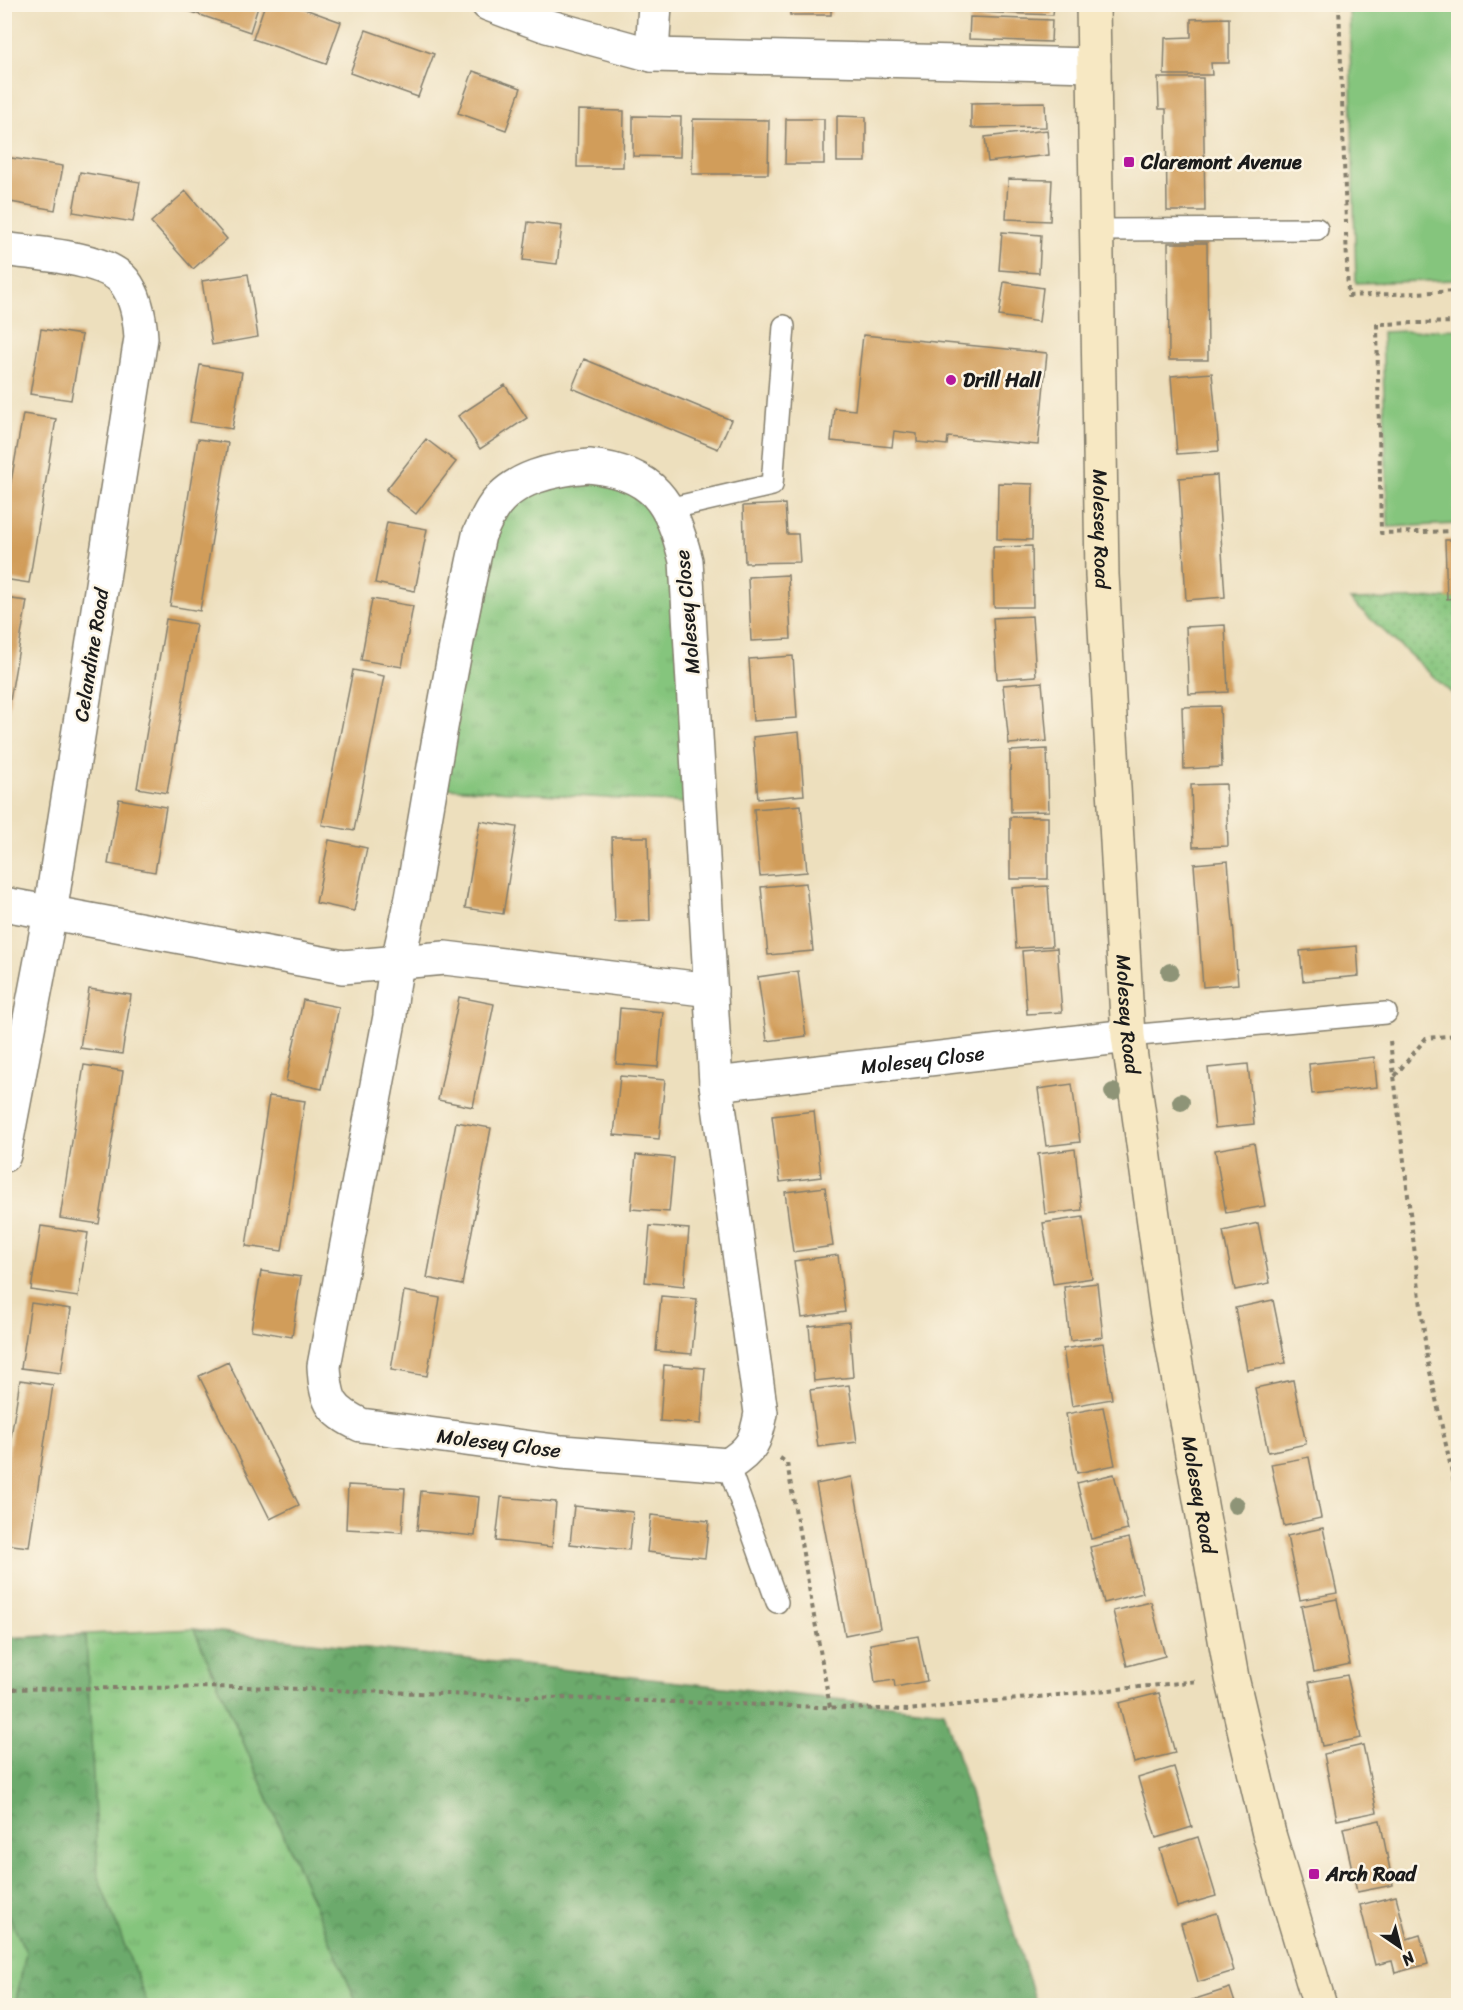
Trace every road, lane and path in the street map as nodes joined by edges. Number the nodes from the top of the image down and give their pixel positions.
1 (488, 4) edge
2 (655, 4) edge
3 (1093, 4) edge
4 (1339, 4) edge
5 (652, 55) junction
6 (1094, 65) junction
7 (1317, 229) dead end
8 (1097, 230) junction
9 (4, 249) edge
10 (1458, 291) edge
11 (1458, 322) edge
12 (784, 326) dead end
13 (668, 509) junction
14 (1458, 531) edge
15 (4, 904) edge
16 (50, 913) junction
17 (400, 963) junction
18 (711, 990) junction
19 (1386, 1013) joint
20 (1128, 1035) junction
21 (1458, 1035) edge
22 (1395, 1076) junction
23 (716, 1084) junction
24 (4, 1155) edge
25 (756, 1439) junction
26 (728, 1465) junction
27 (1458, 1500) edge
28 (777, 1602) dead end
29 (1232, 1678) junction
30 (4, 1689) edge
31 (830, 1707) junction
32 (1320, 2006) edge

1 - 5 street
2 - 5 street
3 - 6 street, Molesey Road
4 - 10 path
5 - 6 street
6 - 8 street, Molesey Road
7 - 8 lane
8 - 20 street, Molesey Road
9 - 16 street, Celandine Road
11 - 14 path
12 - 13 lane
13 - 17 street, Molesey Close
13 - 18 street, Molesey Close
15 - 16 street
16 - 17 street
16 - 24 street, Celandine Road
17 - 18 street
17 - 26 street, Molesey Close
18 - 23 street, Molesey Close
19 - 20 lane
19 - 22 path
20 - 23 street, Molesey Close
20 - 29 street, Molesey Road
21 - 22 path
22 - 27 path
23 - 25 street, Molesey Close
25 - 26 street
25 - 31 path
26 - 28 lane
29 - 31 path
29 - 32 street, Molesey Road
30 - 31 path

